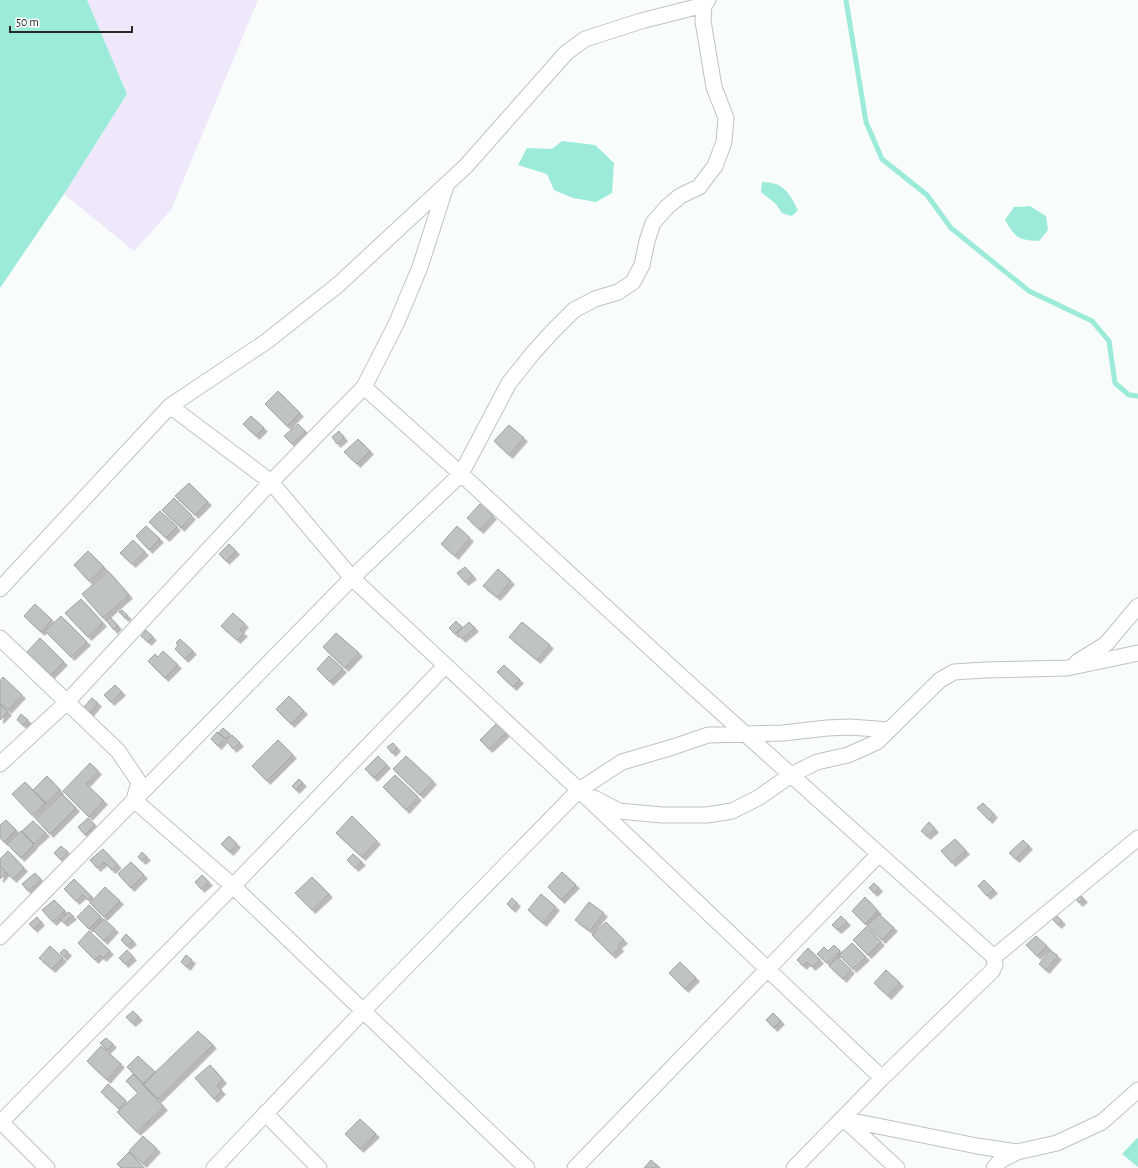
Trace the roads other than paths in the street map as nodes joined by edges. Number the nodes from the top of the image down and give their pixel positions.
1 (706, 2) edge
2 (447, 184) junction
3 (364, 387) junction
4 (170, 406) junction
5 (461, 474) junction
6 (271, 482) junction
7 (352, 578) junction
8 (0, 589) edge
9 (1138, 606) edge
10 (0, 638) edge
11 (1138, 653) edge
12 (445, 666) junction
13 (1067, 668) junction
14 (66, 703) junction
15 (889, 730) junction
16 (744, 733) junction
17 (0, 764) edge
18 (791, 775) junction
19 (579, 790) junction
20 (134, 800) junction
21 (1138, 838) edge
22 (879, 854) junction
23 (233, 886) junction
24 (0, 937) edge
25 (994, 957) junction
26 (768, 970) junction
27 (364, 1010) junction
28 (882, 1078) junction
29 (1138, 1090) edge
30 (265, 1113) junction
31 (843, 1119) junction
32 (0, 1122) edge
33 (1017, 1152) junction
34 (47, 1168) edge
35 (214, 1168) edge
36 (320, 1168) edge
37 (527, 1168) edge
38 (575, 1168) edge
39 (794, 1168) edge
40 (896, 1168) edge
41 (994, 1168) edge

1 - 2 street
1 - 5 street
2 - 3 street
2 - 4 street
3 - 5 street
3 - 6 street
4 - 6 street
4 - 8 street
5 - 7 street
5 - 16 street
6 - 7 street
6 - 14 street
7 - 12 street
7 - 20 street
9 - 13 street
10 - 14 street
11 - 13 street
12 - 19 street
12 - 23 street
13 - 15 street
14 - 17 street
14 - 20 street
15 - 16 street
15 - 18 street
16 - 18 street
16 - 19 street
18 - 19 street
18 - 22 street
19 - 26 street
19 - 27 street
20 - 23 street
20 - 24 street
21 - 25 street
22 - 25 street
22 - 26 street
23 - 27 street
23 - 32 street
25 - 28 street
26 - 28 street
26 - 38 street
27 - 30 street
27 - 37 street
28 - 31 street
29 - 33 street
30 - 35 street
30 - 36 street
31 - 33 street
31 - 39 street
31 - 40 street
32 - 34 street
33 - 41 street

